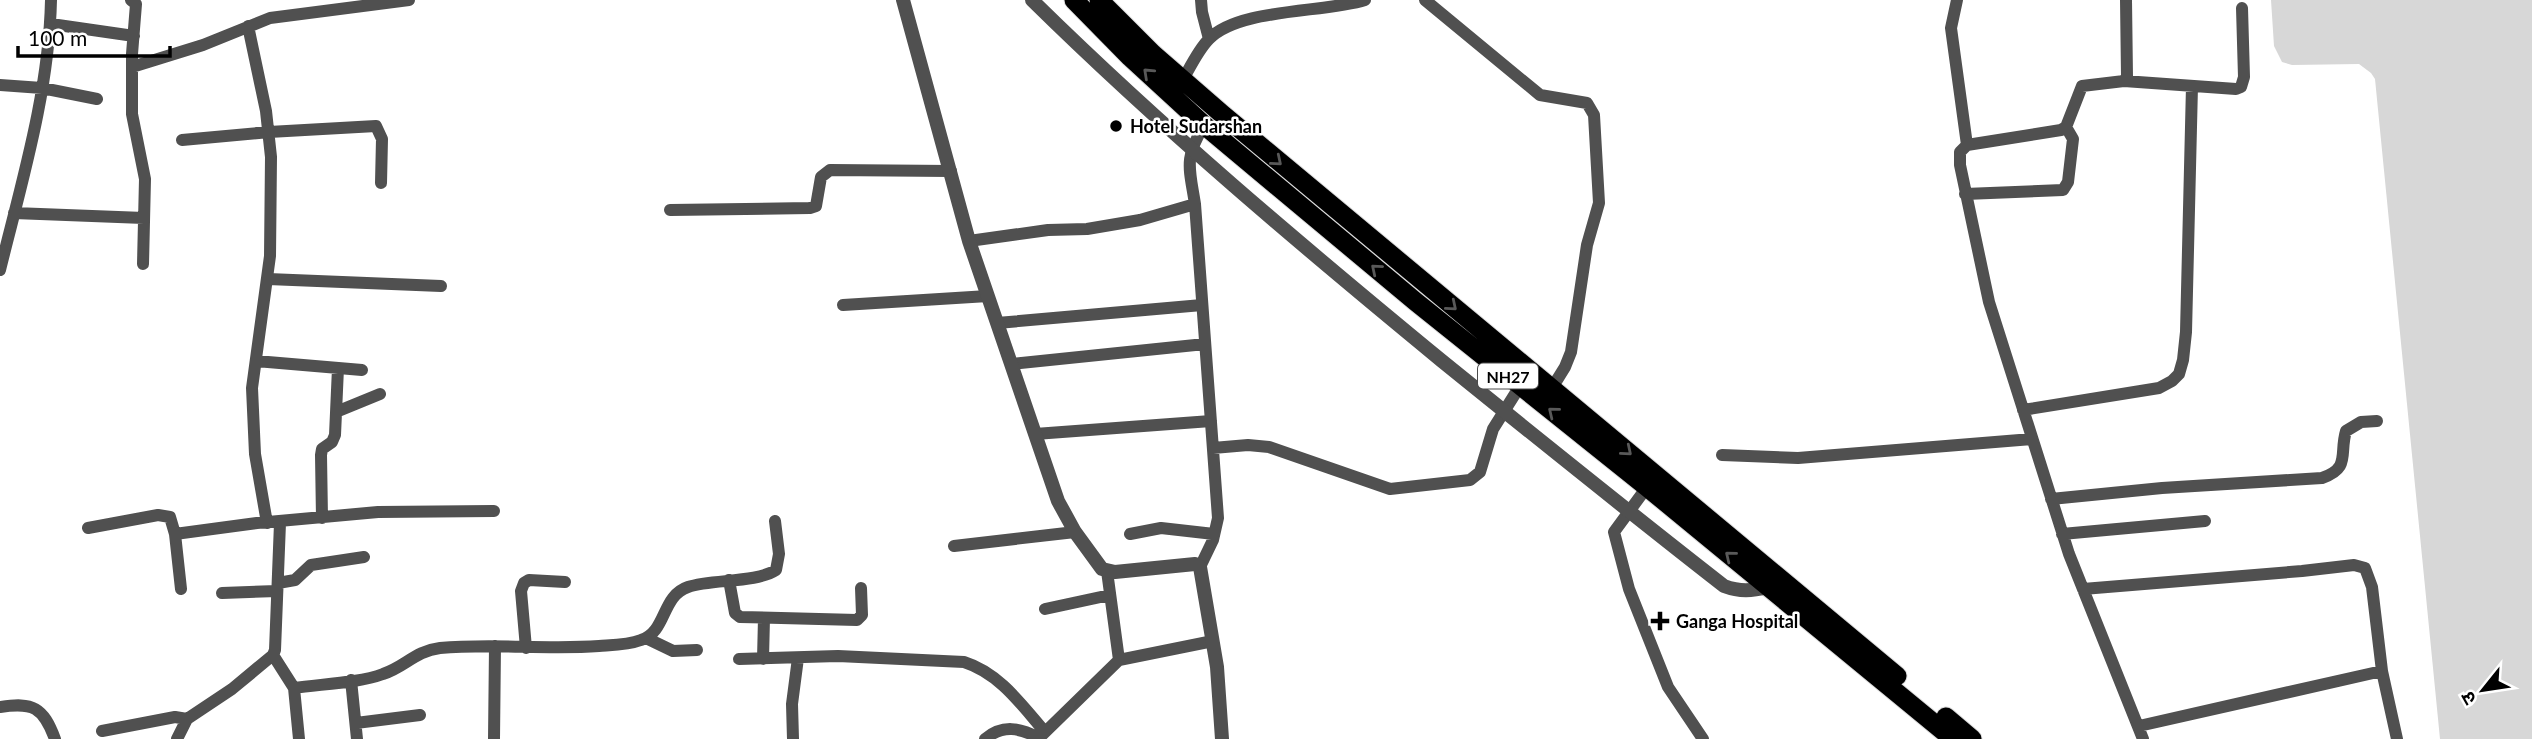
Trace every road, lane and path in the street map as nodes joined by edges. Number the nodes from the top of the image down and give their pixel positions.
1 (51, 0) edge
2 (131, 0) edge
3 (410, 0) edge
4 (903, 0) edge
5 (1032, 0) edge
6 (1074, 0) edge
7 (1099, 0) edge
8 (1202, 0) edge
9 (1365, 0) edge
10 (1425, 0) edge
11 (1957, 0) edge
12 (2126, 0) edge
13 (2242, 8) dead end
14 (51, 24) junction
15 (248, 26) junction
16 (134, 36) junction
17 (1209, 39) junction
18 (132, 67) junction
19 (2124, 81) junction
20 (0, 85) edge
21 (2192, 86) junction
22 (42, 88) junction
23 (1178, 89) junction
24 (97, 99) dead end
25 (1204, 125) junction
26 (2066, 127) junction
27 (269, 132) junction
28 (182, 140) dead end
29 (1967, 145) junction
30 (1191, 147) junction
31 (951, 171) junction
32 (381, 183) dead end
33 (1965, 194) junction
34 (1195, 204) junction
35 (670, 210) dead end
36 (14, 213) junction
37 (144, 218) junction
38 (969, 241) junction
39 (143, 264) dead end
40 (0, 270) edge
41 (268, 279) junction
42 (441, 286) dead end
43 (988, 296) junction
44 (843, 304) dead end
45 (1202, 305) junction
46 (997, 323) junction
47 (1205, 344) junction
48 (256, 361) junction
49 (1011, 364) junction
50 (338, 368) junction
51 (362, 370) dead end
52 (1520, 386) junction
53 (1552, 388) junction
54 (380, 394) dead end
55 (2023, 410) junction
56 (1504, 411) junction
57 (336, 412) junction
58 (1211, 421) junction
59 (2377, 421) dead end
60 (1035, 434) junction
61 (2032, 439) junction
62 (1213, 448) junction
63 (1722, 455) dead end
64 (1647, 487) junction
65 (2051, 499) junction
66 (494, 511) dead end
67 (1629, 512) junction
68 (322, 519) junction
69 (775, 521) dead end
70 (2205, 521) dead end
71 (273, 523) junction
72 (88, 528) dead end
73 (1074, 532) junction
74 (175, 534) junction
75 (1130, 534) dead end
76 (1214, 534) junction
77 (2062, 534) junction
78 (954, 546) dead end
79 (364, 556) dead end
80 (1200, 567) junction
81 (1107, 571) junction
82 (729, 580) junction
83 (565, 582) dead end
84 (277, 587) junction
85 (1768, 587) junction
86 (861, 588) dead end
87 (181, 589) dead end
88 (2083, 589) junction
89 (222, 593) dead end
90 (1110, 595) junction
91 (1045, 609) dead end
92 (764, 618) junction
93 (646, 638) junction
94 (1213, 641) junction
95 (495, 646) junction
96 (526, 648) junction
97 (697, 650) dead end
98 (273, 655) junction
99 (798, 658) junction
100 (739, 659) dead end
101 (763, 659) junction
102 (1119, 660) junction
103 (2382, 671) junction
104 (351, 680) junction
105 (294, 688) junction
106 (0, 707) edge
107 (420, 715) dead end
108 (187, 719) junction
109 (356, 723) junction
110 (2139, 726) junction
111 (102, 731) dead end
112 (126, 733) edge
113 (1040, 736) edge
114 (55, 739) edge
115 (177, 739) edge
116 (299, 739) edge
117 (357, 739) edge
118 (494, 739) edge
119 (793, 739) edge
120 (985, 739) edge
121 (1222, 739) edge
122 (1703, 739) edge
123 (1953, 739) edge
124 (1972, 739) edge
125 (2143, 739) edge
126 (2397, 739) edge

1 - 14 street
2 - 16 street
3 - 15 street
4 - 31 street
5 - 30 street
23 -> 6 highway, NH27
7 - 23 highway, NH27
8 - 17 street
9 - 17 street
10 - 53 street
11 - 29 street
12 - 19 street
13 - 21 street
14 - 16 street
14 - 22 street
15 - 18 street
15 - 27 street
16 - 18 street
17 - 23 street
18 - 37 street
19 - 21 street
19 - 26 street
20 - 22 street
21 - 55 street
22 - 24 street
22 - 36 street
23 - 25 highway, NH27
23 -> 53 highway, NH27
25 - 30 street
52 -> 25 highway, NH27
26 - 29 street
26 - 33 street
27 - 28 street
27 - 32 street
27 - 41 street
29 - 33 street
30 - 34 street
30 - 56 street
31 - 35 street
31 - 38 street
33 - 55 street
34 - 38 street
34 - 45 street
36 - 37 street
36 - 40 street
37 - 39 street
38 - 43 street
41 - 42 street
41 - 48 street
43 - 44 street
43 - 46 street
45 - 46 street
45 - 47 street
46 - 49 street
47 - 49 street
47 - 58 street
48 - 50 street
48 - 71 street
49 - 60 street
50 - 51 street
50 - 57 street
52 - 56 street
64 -> 52 highway, NH27
53 -> 124 highway, NH27
54 - 57 street
55 - 61 street
56 - 62 street
56 - 67 street
57 - 68 street
58 - 60 street
58 - 62 street
59 - 65 street
60 - 73 street
61 - 63 street
61 - 65 street
62 - 76 street
64 - 67 street
85 -> 64 highway, NH27
65 - 77 street
66 - 68 street
67 - 85 street
67 - 122 street
68 - 71 street
69 - 82 street
70 - 77 street
71 - 74 street
71 - 84 street
72 - 74 street
73 - 78 street
73 - 81 street
74 - 87 street
75 - 76 street
76 - 80 street
77 - 88 street
79 - 84 street
80 - 81 street
80 - 94 street
81 - 90 street
82 - 92 street
82 - 93 street
83 - 96 street
84 - 89 street
84 - 98 street
85 - 123 highway, NH27
86 - 92 street
88 - 103 street
88 - 110 street
90 - 91 street
90 - 102 street
92 - 101 street
93 - 96 street
93 - 97 street
94 - 102 street
94 - 121 street
95 - 96 street
95 - 104 street
95 - 118 street
98 - 105 street
98 - 108 street
99 - 101 street
99 - 113 street
99 - 119 street
100 - 101 street
102 - 113 street
103 - 110 street
103 - 126 street
104 - 105 street
104 - 109 street
105 - 116 street
106 - 114 street
107 - 109 street
108 - 112 street
108 - 115 street
109 - 117 street
110 - 125 street
111 - 112 street
113 - 120 street

